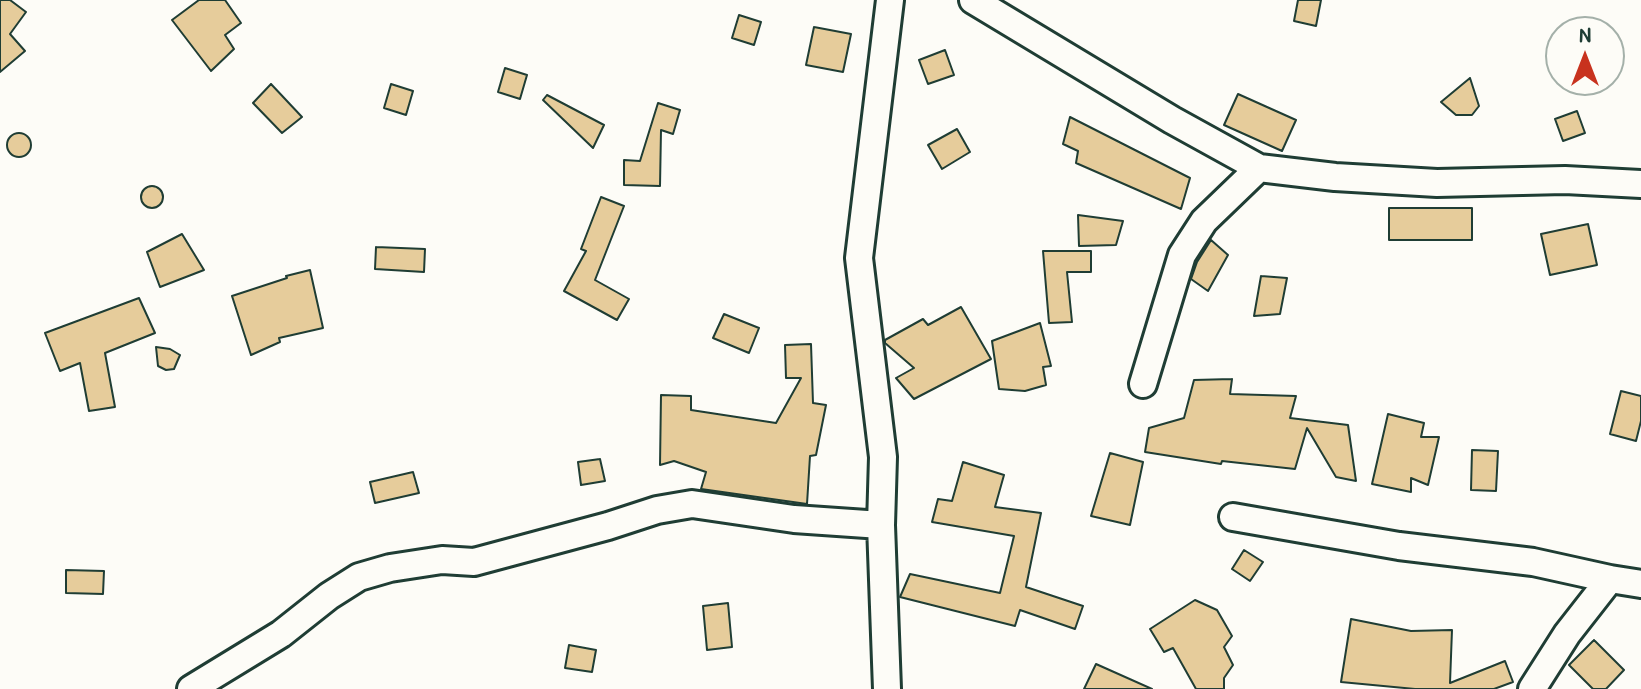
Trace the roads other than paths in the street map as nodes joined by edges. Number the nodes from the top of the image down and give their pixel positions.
1 (890, 0) edge
2 (973, 0) edge
3 (1259, 168) junction
4 (1641, 184) edge
5 (1143, 384) dead end
6 (1233, 517) dead end
7 (881, 525) junction
8 (1610, 579) junction
9 (1641, 584) edge
10 (191, 689) edge
11 (887, 689) edge
12 (1532, 689) edge

1 - 7 street
2 - 3 street
3 - 4 street
3 - 5 street
6 - 8 street
7 - 10 street
7 - 11 street
8 - 9 street
8 - 12 street

